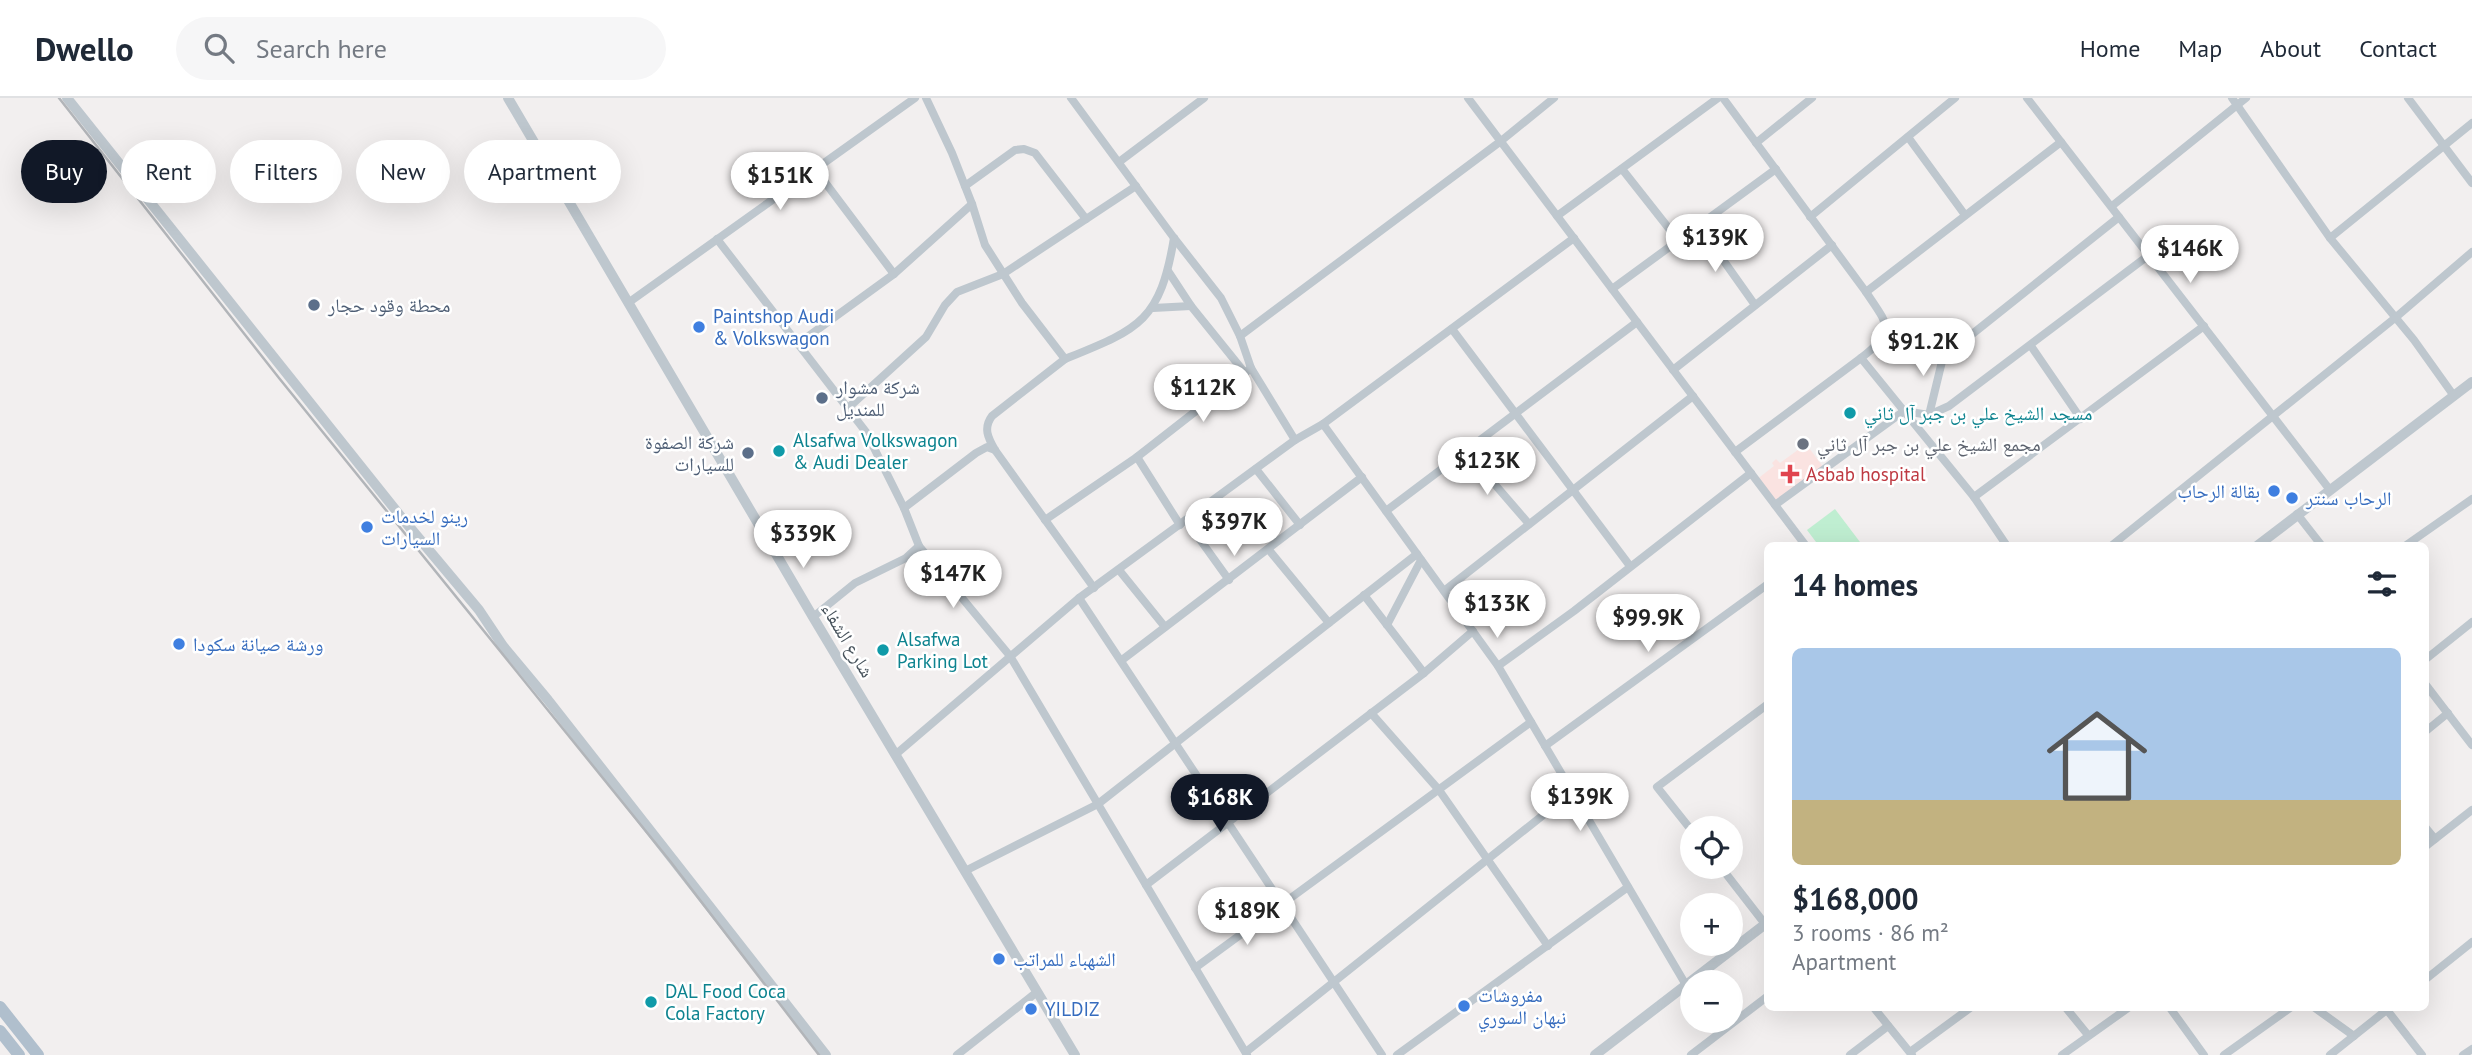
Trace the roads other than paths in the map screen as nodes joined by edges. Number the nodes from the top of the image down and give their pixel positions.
1 (67, 98) edge
2 (508, 98) edge
3 (915, 98) edge
4 (926, 98) edge
5 (1071, 98) edge
6 (1204, 98) edge
7 (1468, 98) edge
8 (1554, 98) edge
9 (1721, 98) edge
10 (1812, 98) edge
11 (1955, 98) edge
12 (2027, 98) edge
13 (2246, 98) edge
14 (2408, 98) edge
15 (906, 101) edge
16 (2234, 101) edge
17 (2472, 123) edge
18 (1908, 137) junction
19 (1500, 141) junction
20 (2061, 142) junction
21 (1756, 143) junction
22 (2444, 145) junction
23 (1119, 162) junction
24 (815, 169) junction
25 (1622, 169) junction
26 (1776, 169) junction
27 (2472, 183) edge
28 (965, 186) junction
29 (1136, 186) junction
30 (972, 204) junction
31 (2112, 206) junction
32 (1965, 215) junction
33 (1557, 216) junction
34 (1810, 217) junction
35 (2119, 217) junction
36 (1086, 219) junction
37 (1699, 226) junction
38 (2329, 237) junction
39 (1174, 238) junction
40 (1574, 238) junction
41 (717, 239) junction
42 (1678, 240) junction
43 (1832, 244) junction
44 (2472, 252) edge
45 (2149, 255) junction
46 (1168, 271) junction
47 (894, 274) junction
48 (1003, 274) junction
49 (1612, 289) junction
50 (1866, 292) junction
51 (628, 303) junction
52 (1755, 305) junction
53 (1191, 306) junction
54 (1153, 308) junction
55 (2395, 318) junction
56 (1637, 322) junction
57 (1885, 324) junction
58 (2204, 326) junction
59 (1452, 328) junction
60 (1240, 336) junction
61 (799, 343) junction
62 (2031, 346) junction
63 (1945, 349) junction
64 (1861, 358) junction
65 (1065, 359) junction
66 (1248, 370) junction
67 (1673, 370) junction
68 (2472, 382) edge
69 (1693, 396) junction
70 (2454, 396) junction
71 (848, 408) junction
72 (1904, 411) junction
73 (1516, 414) junction
74 (1929, 415) junction
75 (2274, 416) junction
76 (2081, 419) junction
77 (1323, 424) junction
78 (1295, 440) junction
79 (995, 450) junction
80 (1465, 451) junction
81 (1735, 452) junction
82 (1137, 457) junction
83 (1256, 469) junction
84 (1751, 473) junction
85 (1362, 478) junction
86 (1573, 490) junction
87 (2330, 490) junction
88 (1974, 497) junction
89 (2472, 499) edge
90 (1775, 505) junction
91 (904, 508) junction
92 (1387, 511) junction
93 (2297, 514) junction
94 (1045, 520) junction
95 (1183, 523) junction
96 (1529, 524) junction
97 (1300, 526) junction
98 (1803, 542) edge
99 (2004, 542) edge
100 (2116, 542) edge
101 (2262, 542) edge
102 (2319, 542) edge
103 (2411, 542) edge
104 (919, 546) junction
105 (1269, 550) junction
106 (1419, 557) junction
107 (1630, 566) junction
108 (1119, 569) junction
109 (1229, 580) junction
110 (1764, 587) edge
111 (1094, 588) junction
112 (1444, 591) junction
113 (1364, 595) junction
114 (1079, 598) junction
115 (813, 617) junction
116 (2472, 622) edge
117 (1329, 623) junction
118 (1387, 625) junction
119 (1165, 627) junction
120 (1473, 631) junction
121 (1010, 656) junction
122 (2429, 657) edge
123 (1122, 660) junction
124 (1498, 666) junction
125 (1424, 673) junction
126 (2429, 689) edge
127 (1764, 707) edge
128 (1371, 713) junction
129 (2448, 713) junction
130 (1531, 722) junction
131 (2429, 729) edge
132 (1176, 743) junction
133 (2472, 743) edge
134 (1545, 746) junction
135 (895, 755) junction
136 (1439, 790) junction
137 (1572, 792) junction
138 (1098, 804) junction
139 (2472, 810) edge
140 (1680, 816) edge
141 (1229, 822) junction
142 (2429, 832) edge
143 (2435, 839) junction
144 (2429, 844) edge
145 (1488, 860) junction
146 (965, 871) junction
147 (1730, 879) edge
148 (1146, 885) junction
149 (1628, 887) junction
150 (1283, 903) junction
151 (1764, 921) edge
152 (1764, 925) edge
153 (2472, 942) edge
154 (1548, 946) junction
155 (1195, 968) junction
156 (1705, 970) edge
157 (1680, 975) edge
158 (2429, 977) edge
159 (1335, 983) junction
160 (1680, 990) edge
161 (1037, 992) junction
162 (1764, 999) edge
163 (0, 1007) edge
164 (1876, 1011) edge
165 (1966, 1011) edge
166 (2068, 1011) edge
167 (2124, 1011) edge
168 (2172, 1011) edge
169 (2286, 1011) edge
170 (2319, 1011) edge
171 (2385, 1011) edge
172 (2389, 1011) edge
173 (1888, 1026) junction
174 (0, 1031) edge
175 (2088, 1035) junction
176 (2354, 1036) junction
177 (2472, 1049) edge
178 (1601, 1053) edge
179 (1247, 1054) edge
180 (1911, 1054) edge
181 (19, 1055) edge
182 (38, 1055) edge
183 (826, 1055) edge
184 (957, 1055) edge
185 (1075, 1055) edge
186 (1382, 1055) edge
187 (1397, 1055) edge
188 (1691, 1055) edge
189 (1850, 1055) edge
190 (2063, 1055) edge
191 (2204, 1055) edge
192 (2224, 1055) edge
193 (2330, 1055) edge
194 (2422, 1055) edge
195 (2463, 1055) edge

1 - 183 street
2 - 51 street, شارع الشفاء
3 - 15 street
4 - 28 street
5 - 23 street
6 - 23 street
7 - 19 street
8 - 19 street
9 - 21 street
9 - 25 street
10 - 21 street
11 - 18 street
12 - 20 street
13 - 16 street
14 - 22 street
15 - 24 street
16 - 31 street
16 - 38 street
17 - 22 street
18 - 32 street
18 - 34 street
19 - 33 street
19 - 60 street
20 - 31 street
20 - 32 street
21 - 26 street
22 - 27 street
22 - 38 street
23 - 29 street
24 - 41 street
24 - 47 street
25 - 33 street
25 - 42 street
26 - 34 street
26 - 37 street
28 - 30 street
28 - 36 street
29 - 36 street
29 - 39 street
30 - 47 street
30 - 48 street
31 - 35 street
32 - 50 street
33 - 40 street
34 - 43 street
35 - 45 street
35 - 63 street
36 - 48 street
37 - 42 street
37 - 52 street
38 - 55 street
39 - 46 street
39 - 60 street
40 - 49 street
40 - 59 street
41 - 51 street
41 - 61 street
42 - 49 street
43 - 50 street
43 - 52 street
44 - 55 street
45 - 58 street
45 - 62 street
46 - 53 street
46 - 54 street
47 - 61 street
48 - 65 street
48 - 71 street
49 - 56 street
50 - 57 street
51 - 115 street, شارع الشفاء
52 - 67 street
53 - 54 street
53 - 66 street
54 - 65 street
55 - 70 street
55 - 75 street
56 - 67 street
56 - 73 street
57 - 63 street
57 - 64 street
58 - 75 street
58 - 76 street
59 - 73 street
59 - 77 street
60 - 66 street
61 - 71 street
62 - 74 street
62 - 76 street
63 - 74 street
64 - 72 street
64 - 81 street
65 - 79 street
66 - 78 street
66 - 82 street
67 - 69 street
68 - 70 street
69 - 81 street
69 - 86 street
70 - 87 street
71 - 91 street
72 - 74 street
72 - 88 street
72 - 90 street
73 - 80 street
73 - 86 street
75 - 87 street
75 - 100 street
76 - 88 street
77 - 78 street
77 - 85 street
78 - 83 street
79 - 91 street
79 - 94 street
80 - 92 street
80 - 96 street
81 - 84 street
82 - 94 street
82 - 95 street
83 - 95 street
83 - 97 street
84 - 90 street
84 - 107 street
85 - 92 street
85 - 97 street
86 - 96 street
86 - 107 street
87 - 93 street
88 - 99 street
89 - 103 street
90 - 98 street
91 - 104 street
92 - 106 street
93 - 101 street
93 - 102 street
94 - 111 street
95 - 108 street
95 - 109 street
96 - 112 street
97 - 105 street
104 - 115 street
104 - 121 street
105 - 109 street
105 - 117 street
106 - 112 street
106 - 113 street
106 - 118 street
107 - 124 street
108 - 111 street
108 - 119 street
109 - 119 street
110 - 134 street
111 - 114 street
112 - 120 street
113 - 117 street
113 - 118 street
114 - 121 street
114 - 123 street
115 - 135 street, شارع الشفاء
116 - 122 street
117 - 132 street
118 - 125 street
119 - 123 street
120 - 124 street
120 - 125 street
121 - 135 street
121 - 138 street
123 - 132 street
124 - 130 street
125 - 128 street
126 - 129 street
127 - 140 street
128 - 136 street
128 - 141 street
129 - 131 street
129 - 133 street
130 - 134 street
130 - 136 street
132 - 138 street
132 - 141 street
134 - 137 street
135 - 146 street, شارع الشفاء
136 - 145 street
136 - 150 street
137 - 145 street
137 - 149 street
138 - 146 street
138 - 148 street
139 - 143 street
141 - 148 street
141 - 150 street
142 - 143 street
143 - 144 street
145 - 154 street
145 - 159 street
146 - 161 street, شارع الشفاء
147 - 151 street
148 - 155 street
149 - 154 street
149 - 157 street
150 - 155 street
150 - 159 street
152 - 156 street
153 - 158 street
154 - 187 street
155 - 179 street
159 - 179 street
159 - 186 street
160 - 178 street
161 - 184 street
161 - 185 street, شارع الشفاء
162 - 188 street
163 - 182 main road
164 - 173 street
165 - 180 street
166 - 175 street
167 - 175 street
168 - 191 street
169 - 192 street
170 - 176 street
171 - 176 street
172 - 194 street
173 - 180 street
173 - 189 street
174 - 181 main road
175 - 190 street
176 - 193 street
177 - 195 street

